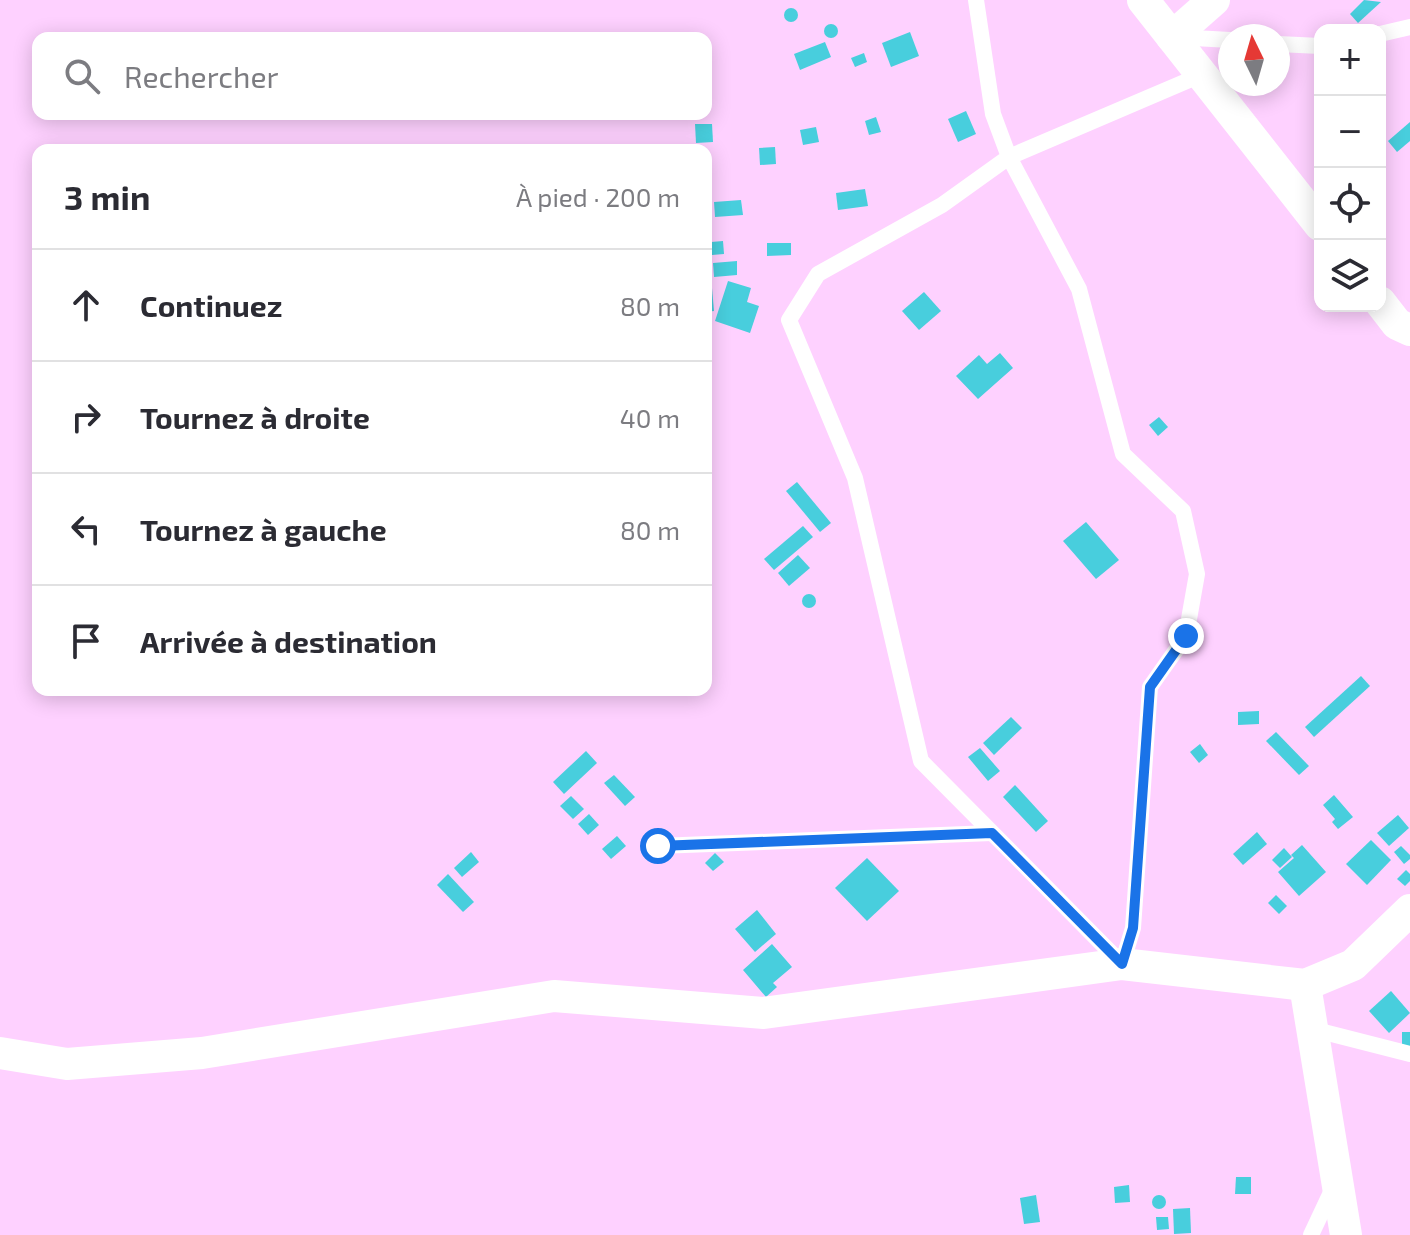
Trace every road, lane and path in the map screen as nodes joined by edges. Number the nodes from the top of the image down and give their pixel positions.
1 (976, 0) edge
2 (1143, 0) edge
3 (1214, 0) edge
4 (1410, 27) edge
5 (1386, 33) edge
6 (1172, 37) junction
7 (1218, 39) edge
8 (1290, 45) edge
9 (1314, 46) edge
10 (1201, 75) junction
11 (1009, 157) junction
12 (1314, 217) edge
13 (1386, 310) edge
14 (1410, 330) edge
15 (992, 833) junction
16 (658, 846) dead end
17 (1410, 910) edge
18 (1122, 964) junction
19 (1305, 985) junction
20 (1312, 1029) junction
21 (0, 1053) edge
22 (1410, 1054) edge
23 (1337, 1180) junction
24 (1311, 1235) edge
25 (1346, 1235) edge

1 - 11 lane
2 - 6 street
3 - 6 street
4 - 5 lane
6 - 7 lane
6 - 10 street
8 - 9 lane
10 - 11 lane
10 - 12 street
11 - 15 lane
11 - 18 lane
13 - 14 street
15 - 16 lane
15 - 18 lane
17 - 19 street
18 - 19 street
18 - 21 street
19 - 20 street
20 - 22 lane
20 - 23 street
23 - 24 lane
23 - 25 street

